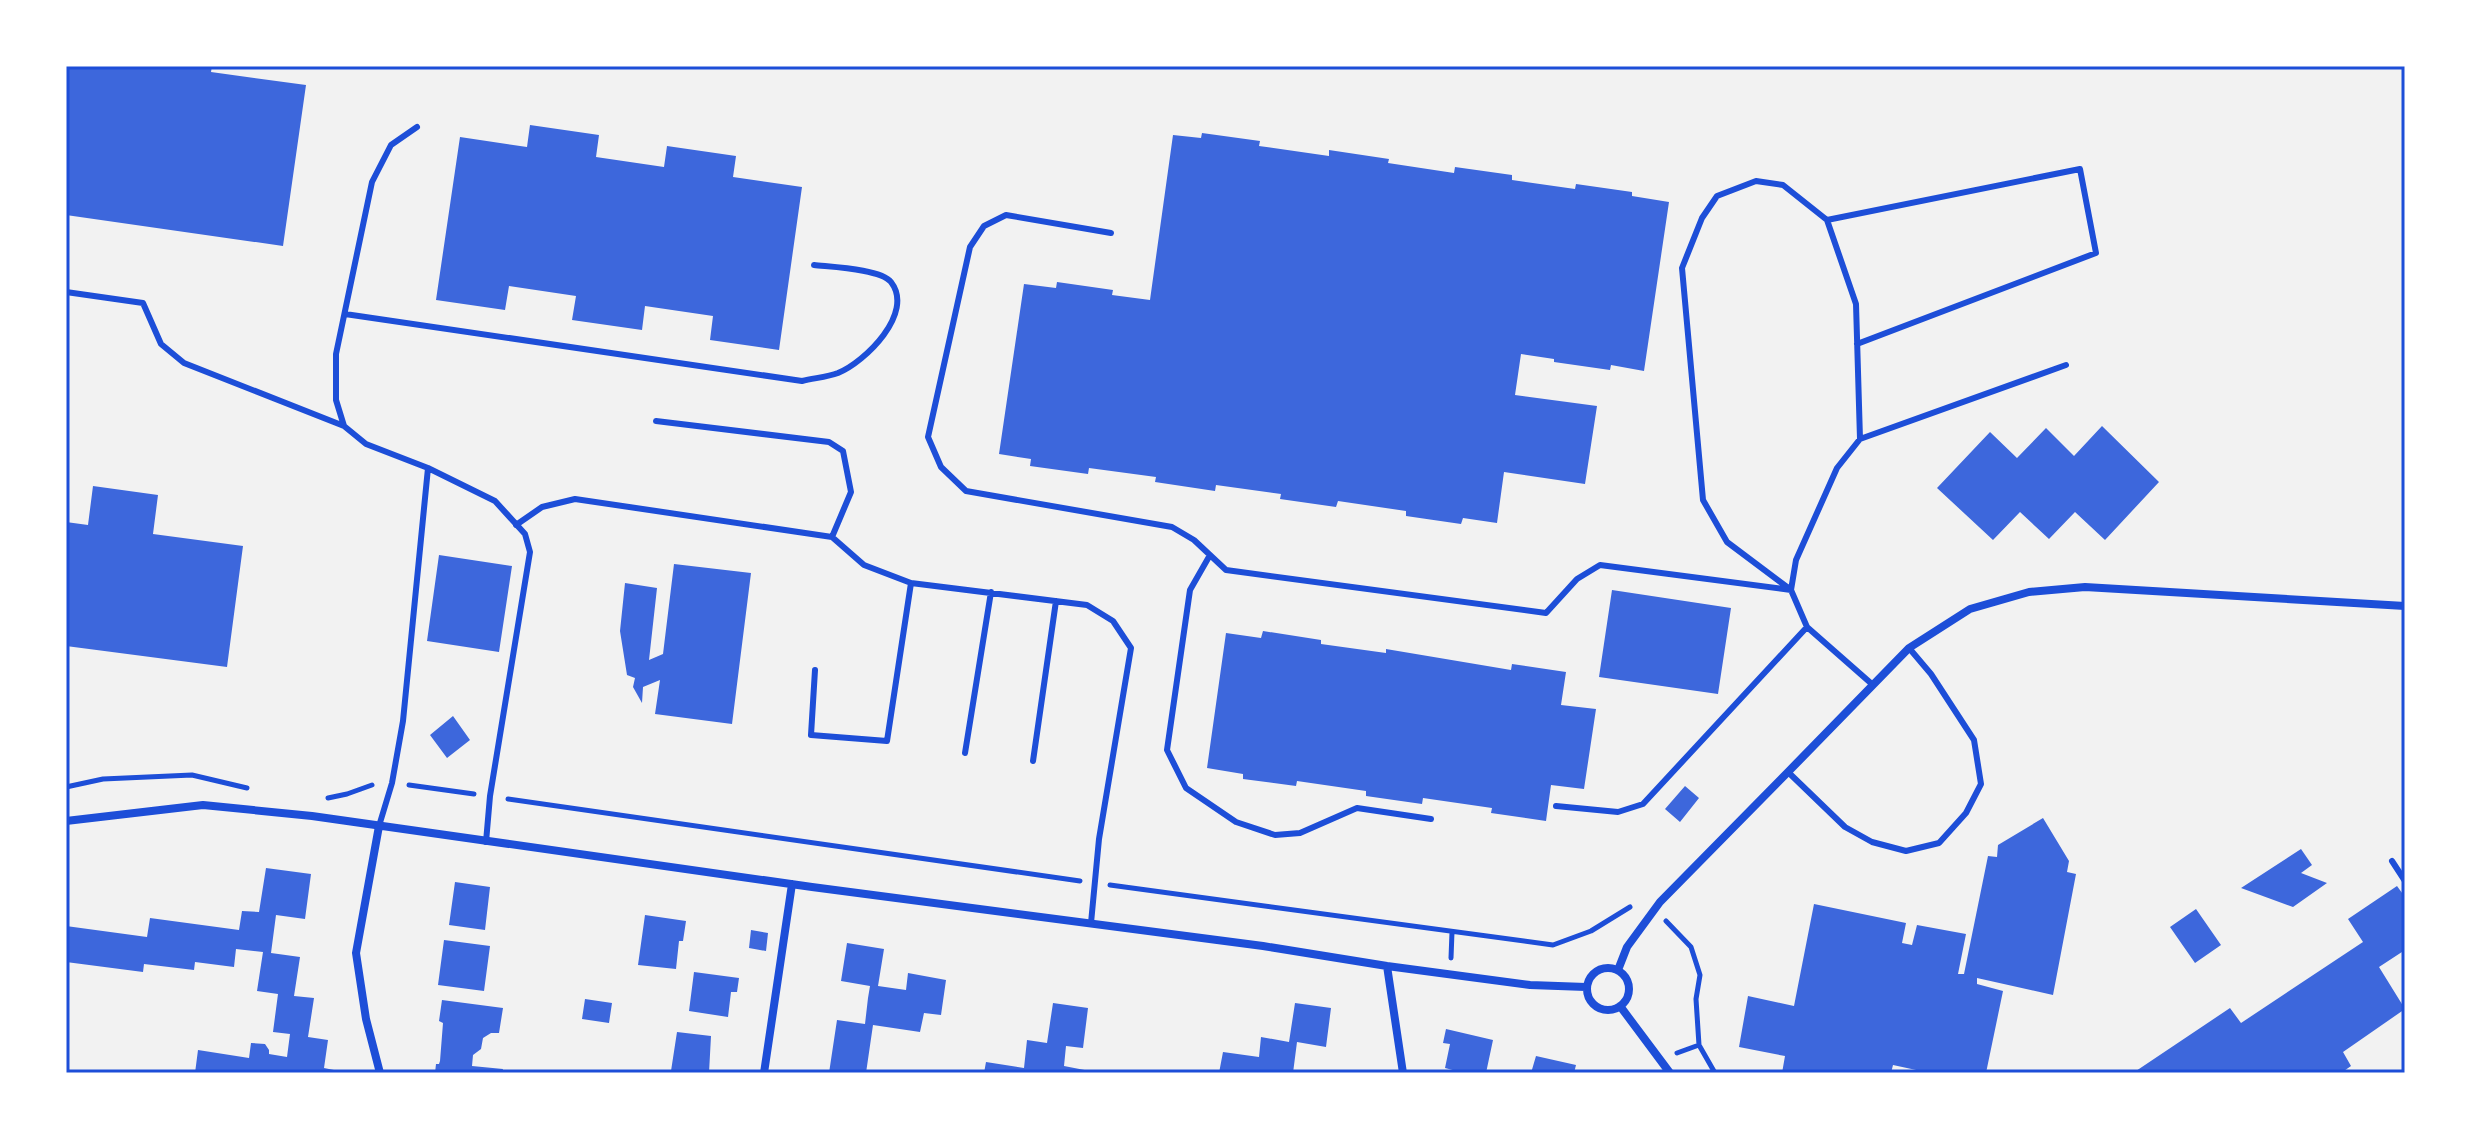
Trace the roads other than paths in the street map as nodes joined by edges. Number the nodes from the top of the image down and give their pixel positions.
1 (417, 127) dead end
2 (1827, 220) junction
3 (1111, 233) dead end
4 (814, 265) dead end
5 (66, 292) edge
6 (345, 314) junction
7 (1857, 344) junction
8 (2066, 365) dead end
9 (656, 421) dead end
10 (344, 426) junction
11 (1860, 439) junction
12 (428, 468) junction
13 (516, 525) junction
14 (832, 537) junction
15 (1210, 555) junction
16 (911, 583) junction
17 (1791, 590) junction
18 (991, 592) junction
19 (1056, 601) junction
20 (2405, 606) edge
21 (1807, 627) junction
22 (1909, 648) junction
23 (815, 670) dead end
24 (1873, 685) junction
25 (965, 753) dead end
26 (1033, 761) dead end
27 (1788, 772) junction
28 (1556, 806) dead end
29 (1431, 819) dead end
30 (66, 821) edge
31 (379, 826) junction
32 (486, 842) junction
33 (2392, 861) dead end
34 (2405, 881) edge
35 (792, 884) junction
36 (1091, 923) junction
37 (1387, 966) junction
38 (1618, 970) junction
39 (1586, 987) junction
40 (1620, 1006) junction
41 (380, 1073) edge
42 (764, 1073) edge
43 (1403, 1073) edge
44 (1670, 1073) edge

1 - 6 lane
2 - 7 lane
2 - 7 lane
2 - 17 lane
3 - 15 lane
4 - 6 lane
5 - 10 lane
6 - 10 lane
7 - 11 lane
8 - 11 lane
9 - 14 lane
10 - 12 lane
11 - 17 lane
12 - 13 lane
12 - 31 lane
13 - 14 lane
13 - 32 lane
14 - 16 lane
15 - 17 lane
15 - 29 lane
16 - 18 lane
16 - 23 lane
17 - 21 lane
18 - 19 lane
18 - 25 lane
19 - 26 lane
19 - 36 lane
20 - 22 street
21 - 24 lane
21 - 28 lane
22 - 24 street
22 - 27 lane
24 - 27 street
27 - 38 street
30 - 31 street
31 - 32 street
31 - 41 street
32 - 35 street
33 - 34 lane
35 - 36 street
35 - 42 street
36 - 37 street
37 - 39 street
37 - 43 street
38 - 39 street
38 - 40 street
39 - 40 street
40 - 44 street

